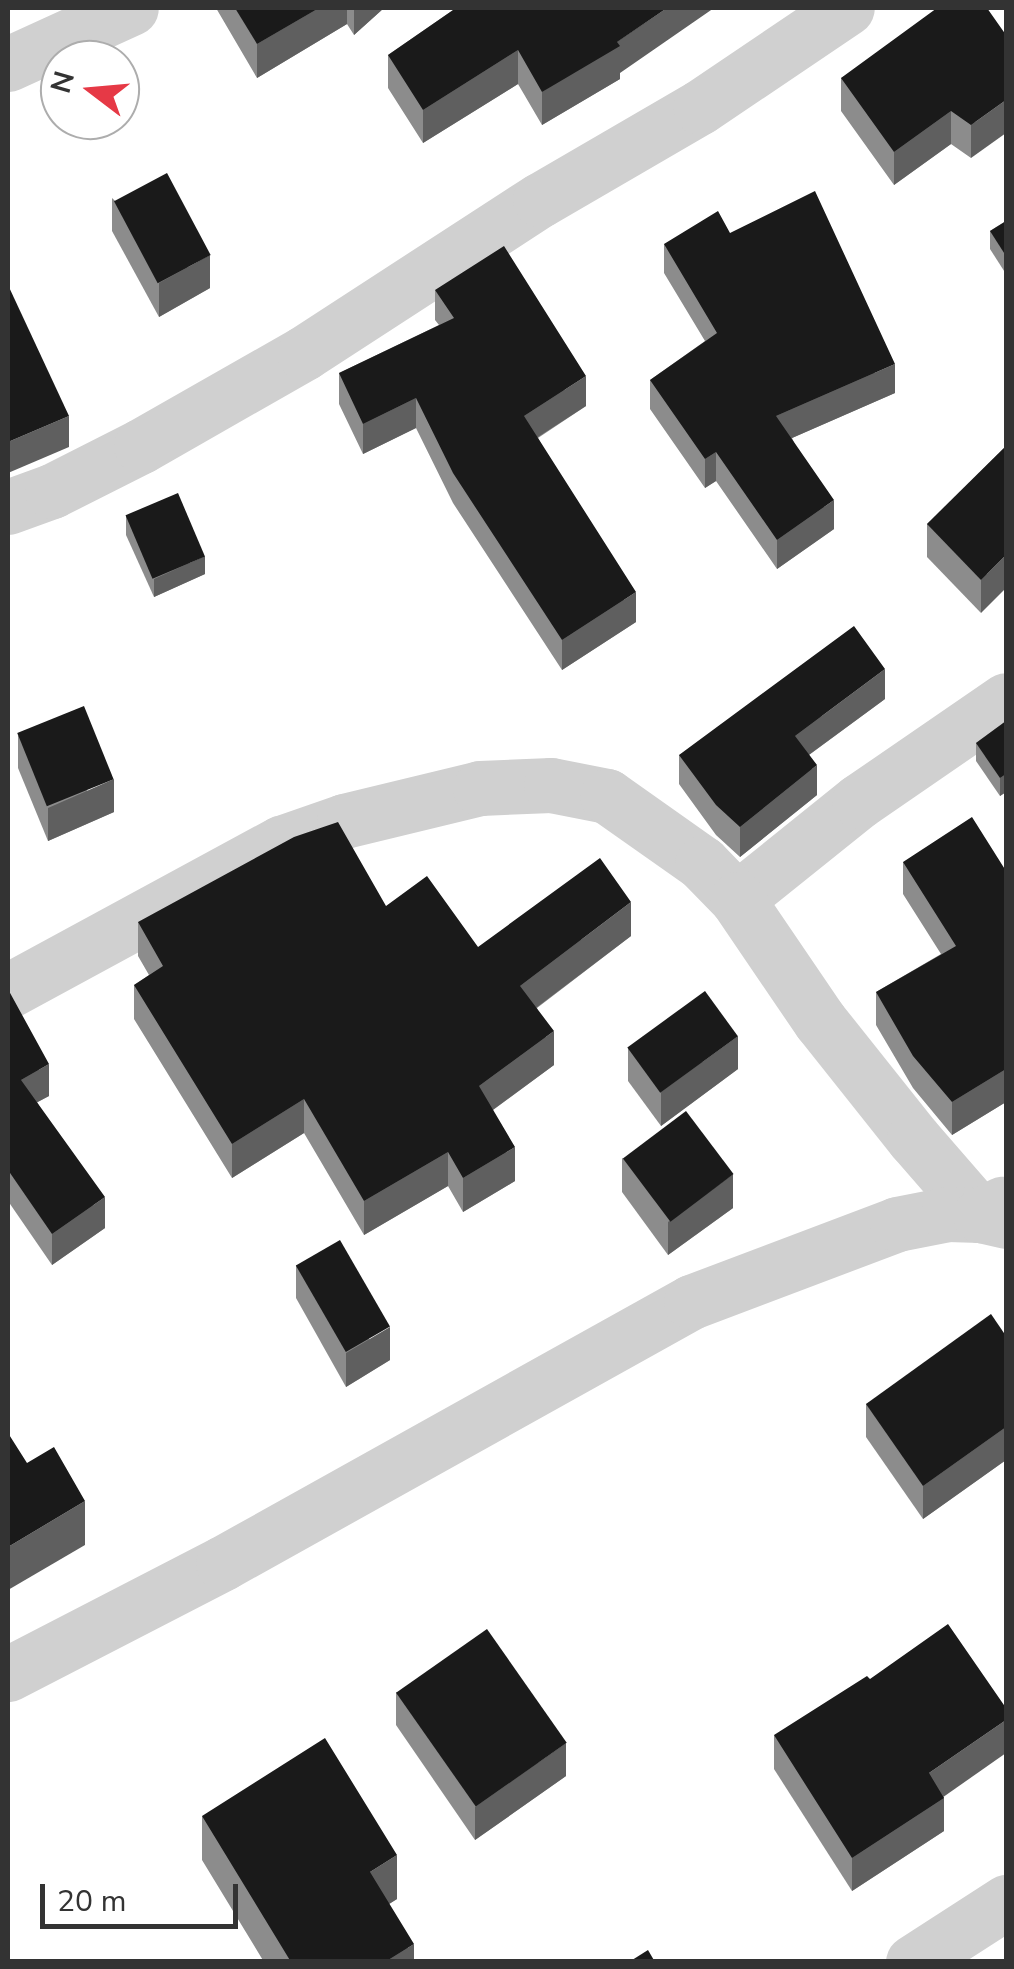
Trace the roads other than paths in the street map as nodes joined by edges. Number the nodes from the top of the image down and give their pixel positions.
1 (131, 8) edge
2 (847, 8) edge
3 (8, 64) edge
4 (8, 507) edge
5 (1006, 700) edge
6 (737, 898) junction
7 (8, 992) edge
8 (998, 1213) edge
9 (8, 1674) edge
10 (1006, 1902) edge
11 (913, 1962) edge

1 - 3 street
2 - 4 street
5 - 6 street
6 - 7 street
6 - 8 street
8 - 9 street
10 - 11 street

